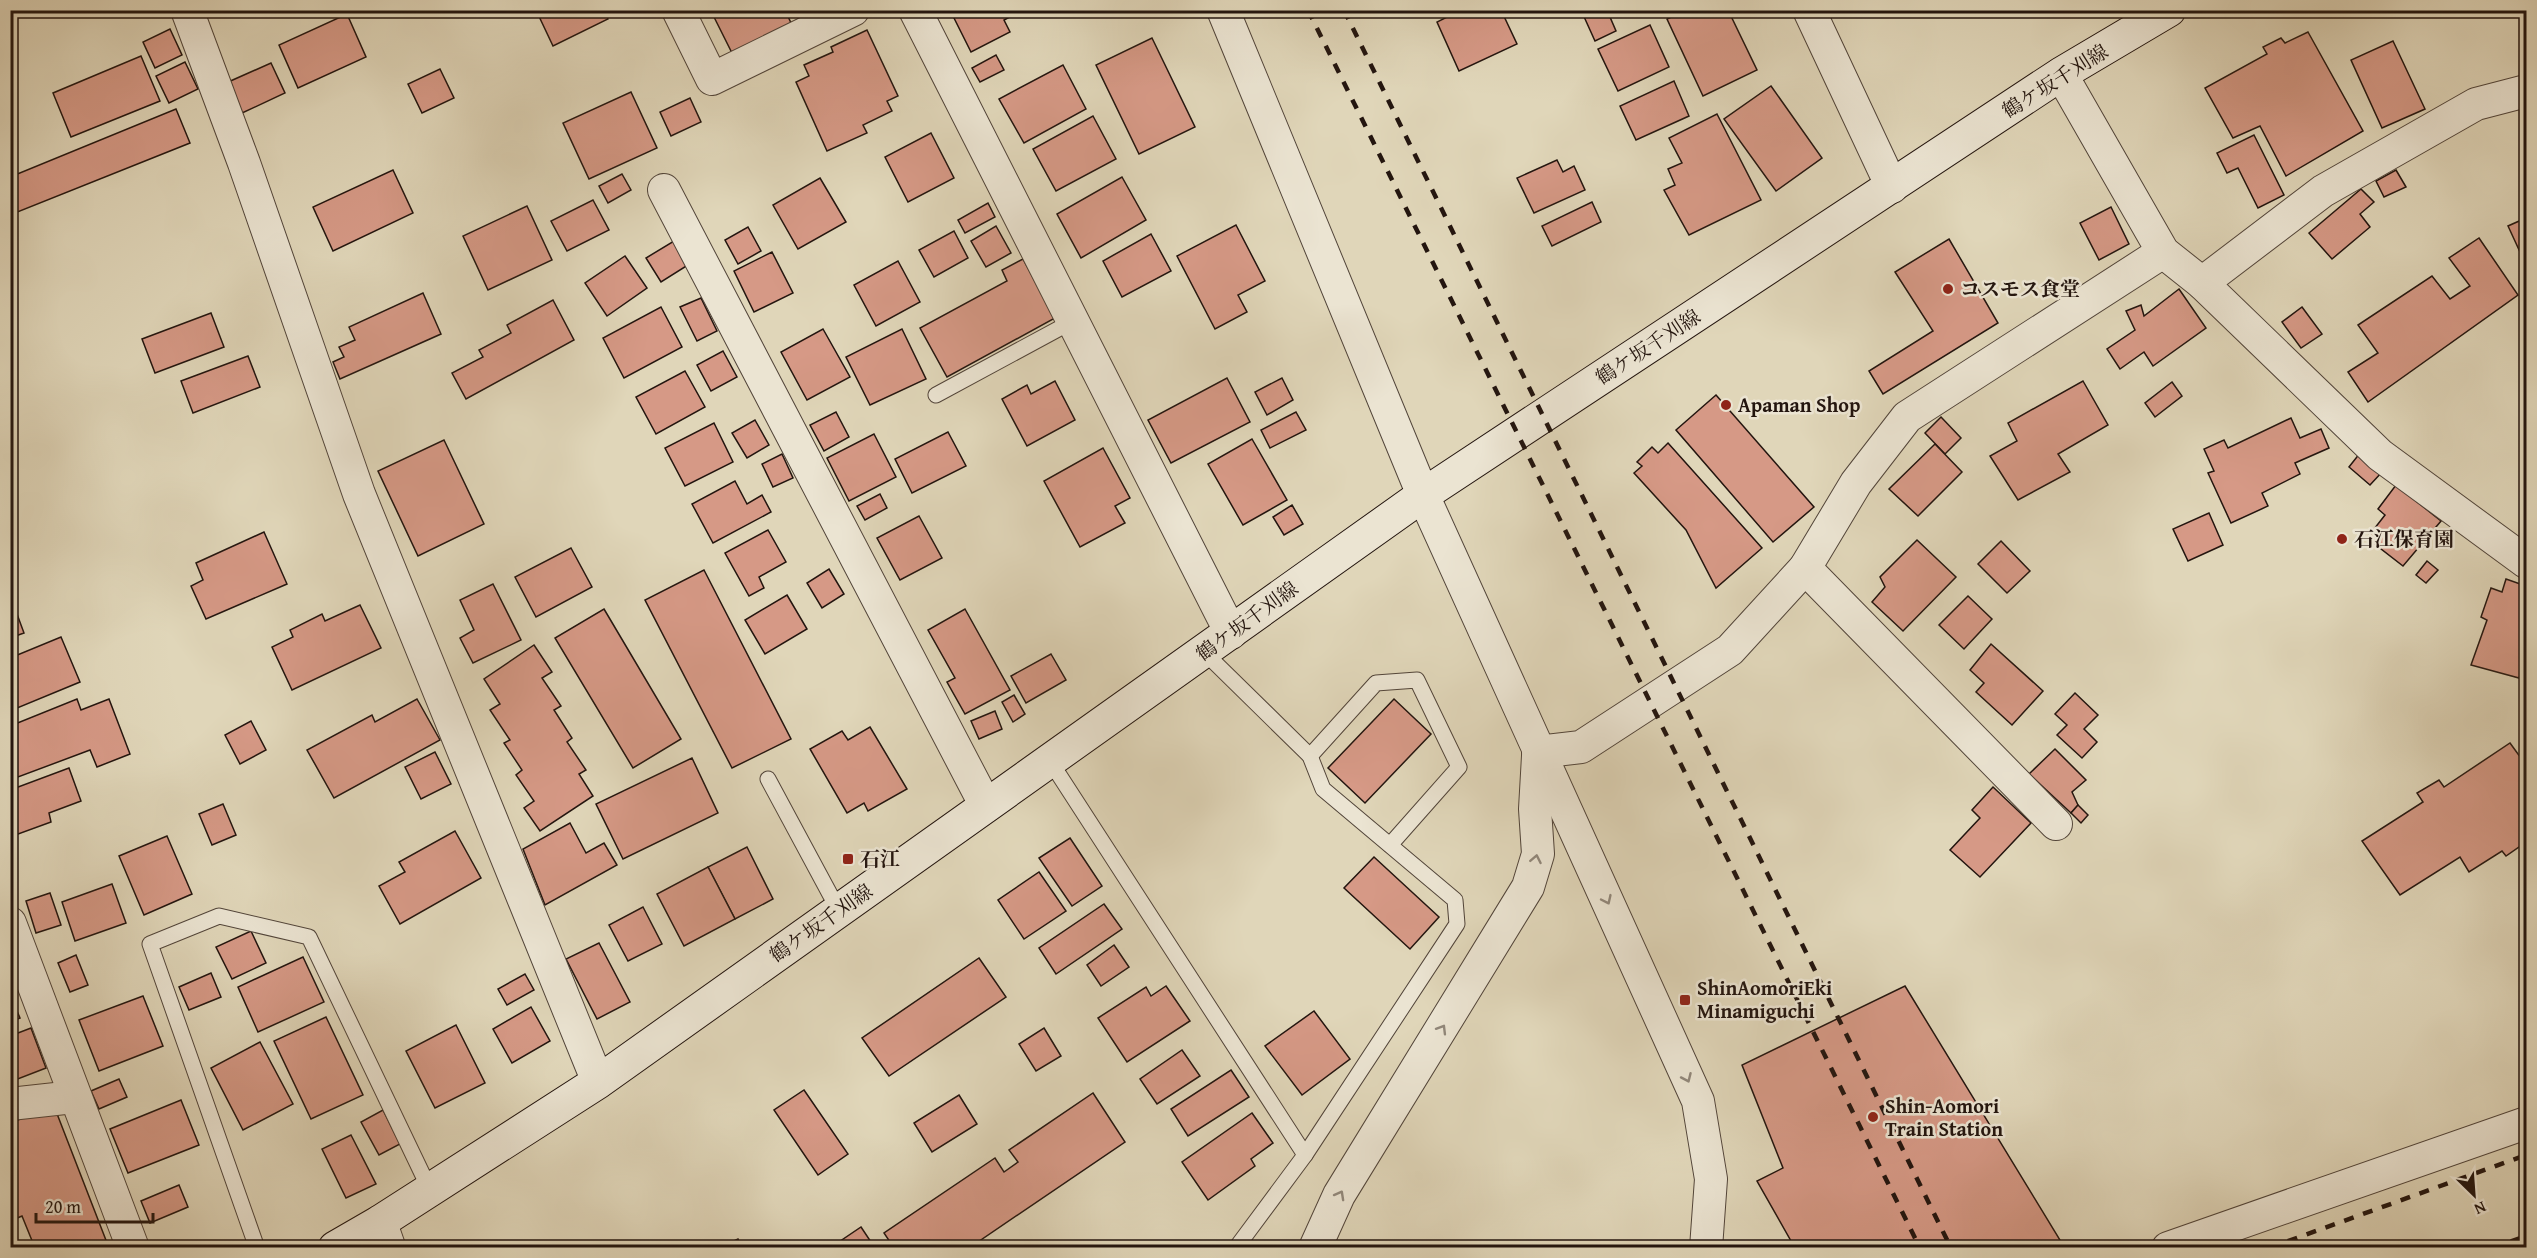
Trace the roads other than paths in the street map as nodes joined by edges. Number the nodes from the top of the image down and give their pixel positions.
1 (187, 10) edge
2 (678, 10) edge
3 (853, 10) edge
4 (915, 10) edge
5 (1223, 10) edge
6 (1809, 10) edge
7 (2169, 10) edge
8 (2061, 74) junction
9 (2526, 91) edge
10 (1892, 187) junction
11 (664, 190) dead end
12 (2163, 252) junction
13 (2202, 283) junction
14 (1073, 321) junction
15 (936, 395) dead end
16 (1423, 495) junction
17 (2525, 560) edge
18 (1805, 568) junction
19 (1231, 633) junction
20 (1204, 652) junction
21 (1538, 752) junction
22 (1310, 756) junction
23 (1050, 761) junction
24 (768, 779) dead end
25 (987, 806) junction
26 (2056, 824) dead end
27 (1390, 845) junction
28 (839, 911) junction
29 (10, 923) edge
30 (598, 1082) junction
31 (74, 1097) junction
32 (10, 1104) edge
33 (2526, 1123) edge
34 (1305, 1155) junction
35 (430, 1190) junction
36 (385, 1235) edge
37 (133, 1248) edge
38 (257, 1248) edge
39 (335, 1248) edge
40 (1236, 1248) edge
41 (1315, 1248) edge
42 (1706, 1248) edge
43 (2168, 1248) edge

1 - 30 street
2 - 3 street
4 - 14 street
5 - 16 street
6 - 10 street
7 - 8 main road, 鶴ケ坂千刈線
8 - 10 main road, 鶴ケ坂千刈線
8 - 12 street
9 - 13 street
10 - 16 main road, 鶴ケ坂千刈線
11 - 25 street
12 - 13 street
12 - 18 street
13 - 17 street
14 - 15 lane
14 - 19 street
16 - 19 main road, 鶴ケ坂千刈線
16 - 21 street
18 - 21 street
18 - 26 street
19 - 20 main road, 鶴ケ坂千刈線
20 - 22 lane
20 - 23 main road, 鶴ケ坂千刈線
41 -> 21 street
21 -> 42 street
22 - 27 lane
22 - 27 lane
23 - 25 main road, 鶴ケ坂千刈線
23 - 34 lane
24 - 28 lane
25 - 28 main road, 鶴ケ坂千刈線
27 - 34 lane
28 - 30 main road, 鶴ケ坂千刈線
29 - 31 street
30 - 35 main road, 鶴ケ坂千刈線
31 - 32 street
31 - 37 street
33 - 43 street
34 - 40 lane
35 - 36 main road, 鶴ケ坂千刈線
35 - 38 lane
36 - 39 main road, 鶴ケ坂千刈線

